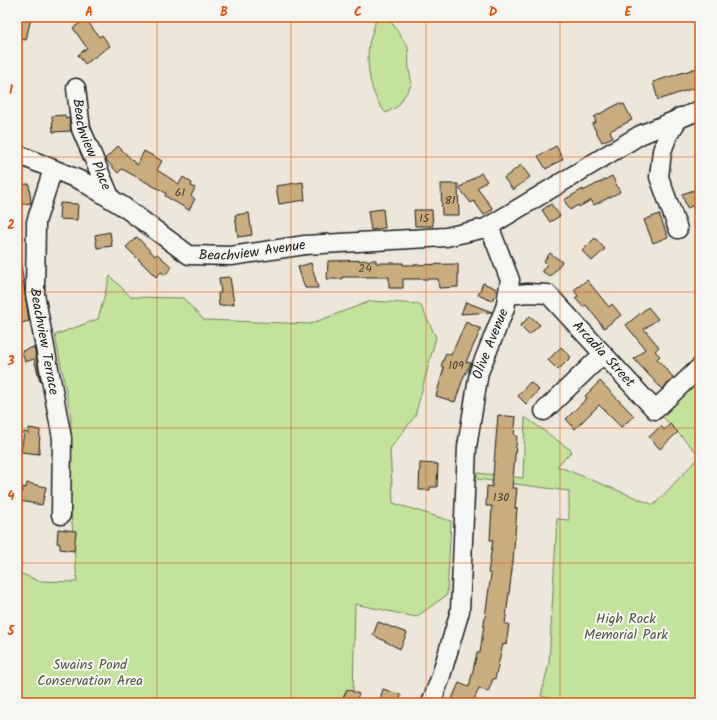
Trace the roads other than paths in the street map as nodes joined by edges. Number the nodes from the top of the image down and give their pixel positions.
1 (76, 88) dead end
2 (700, 110) edge
3 (680, 117) junction
4 (17, 154) edge
5 (53, 169) junction
6 (111, 199) junction
7 (489, 226) junction
8 (678, 229) dead end
9 (508, 295) junction
10 (602, 355) junction
11 (694, 372) edge
12 (544, 411) dead end
13 (61, 515) dead end
14 (431, 703) edge

1 - 6 street, Beachview Place
2 - 3 street
3 - 7 street
3 - 8 street
4 - 5 street, Beachview Avenue
5 - 6 street, Beachview Avenue
5 - 13 street, Beachview Terrace
6 - 7 street, Beachview Avenue
7 - 9 street, Olive Avenue
9 - 10 street, Arcadia Street
9 - 14 street, Olive Avenue
10 - 11 street, Arcadia Street
10 - 12 street

